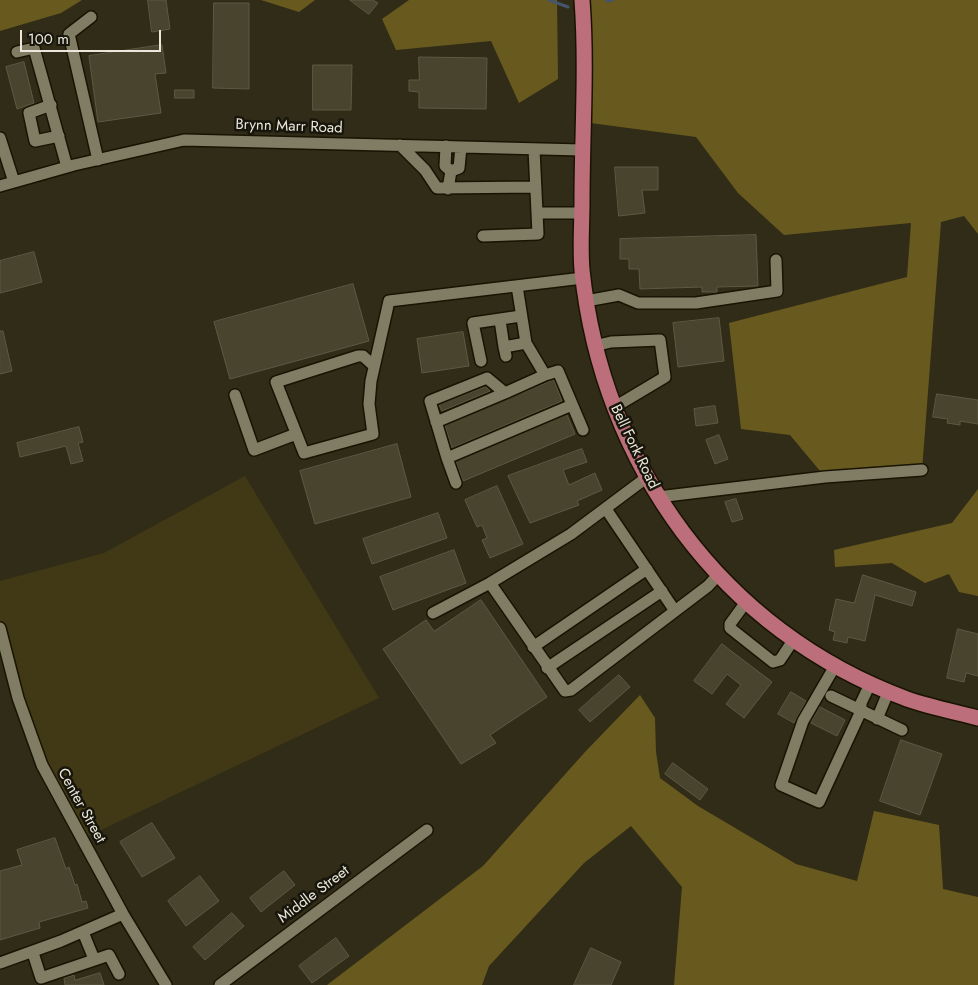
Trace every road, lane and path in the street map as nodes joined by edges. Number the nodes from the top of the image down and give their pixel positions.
1 (582, 0) edge
2 (91, 17) dead end
3 (17, 52) dead end
4 (50, 105) junction
5 (58, 136) junction
6 (0, 138) edge
7 (400, 145) junction
8 (446, 146) junction
9 (461, 147) junction
10 (534, 149) junction
11 (582, 150) junction
12 (98, 160) junction
13 (67, 167) junction
14 (450, 171) junction
15 (14, 182) junction
16 (0, 186) edge
17 (536, 188) junction
18 (448, 189) junction
19 (537, 213) junction
20 (582, 213) junction
21 (483, 236) dead end
22 (776, 260) dead end
23 (583, 278) junction
24 (517, 286) junction
25 (586, 301) junction
26 (521, 316) junction
27 (500, 320) junction
28 (526, 343) junction
29 (594, 346) junction
30 (481, 361) dead end
31 (374, 366) junction
32 (545, 375) junction
33 (505, 392) junction
34 (235, 395) dead end
35 (572, 404) junction
36 (613, 408) junction
37 (436, 422) junction
38 (583, 430) dead end
39 (296, 434) junction
40 (447, 458) junction
41 (922, 470) dead end
42 (646, 478) junction
43 (456, 483) dead end
44 (658, 497) junction
45 (606, 508) junction
46 (647, 569) junction
47 (718, 575) junction
48 (490, 584) junction
49 (662, 591) junction
50 (746, 602) junction
51 (675, 611) junction
52 (433, 613) dead end
53 (0, 628) edge
54 (794, 639) junction
55 (533, 647) junction
56 (835, 666) junction
57 (547, 668) junction
58 (871, 682) junction
59 (889, 690) junction
60 (831, 696) dead end
61 (861, 711) junction
62 (978, 718) edge
63 (877, 719) junction
64 (902, 730) dead end
65 (427, 830) dead end
66 (123, 914) junction
67 (83, 932) junction
68 (33, 952) junction
69 (94, 959) junction
70 (0, 963) edge
71 (119, 974) dead end
72 (166, 985) edge
73 (220, 985) edge

1 - 11 main road, Bell Fork Road
2 - 12 street
3 - 4 street
4 - 5 street
4 - 5 street
5 - 13 street
6 - 15 street
7 - 8 street, Brynn Marr Road
7 - 12 street, Brynn Marr Road
7 - 18 street
8 - 9 street, Brynn Marr Road
8 - 14 street
9 - 10 street, Brynn Marr Road
9 - 14 street
10 - 11 street, Brynn Marr Road
10 - 17 street
11 - 20 main road, Bell Fork Road
12 - 13 street, Brynn Marr Road
13 - 15 street, Brynn Marr Road
14 - 18 street
15 - 16 street, Brynn Marr Road
17 - 18 street
17 - 19 street
19 - 20 street
19 - 21 street
20 - 23 main road, Bell Fork Road
22 - 25 street
23 - 24 street
23 - 25 main road, Bell Fork Road
24 - 26 street
24 - 31 street
25 - 29 main road, Bell Fork Road
26 - 27 street
26 - 28 street
27 - 28 street
27 - 30 street
28 - 32 street
29 - 36 main road, Bell Fork Road
29 - 36 street
31 - 39 street
31 - 39 street
32 - 33 street
32 - 35 street
33 - 37 street
33 - 37 street
34 - 39 street
35 - 38 street
35 - 40 street
36 - 42 main road, Bell Fork Road
37 - 40 street
40 - 43 street
41 - 44 street
42 - 44 main road, Bell Fork Road
42 - 45 street
44 - 47 main road, Bell Fork Road
45 - 46 street
45 - 48 street
46 - 49 street
46 - 55 street
47 - 50 main road, Bell Fork Road
47 - 51 street
48 - 52 street
48 - 55 street
49 - 51 street
49 - 57 street
50 - 54 main road, Bell Fork Road
50 - 54 street
51 - 57 street
53 - 66 street, Center Street
54 - 56 main road, Bell Fork Road
55 - 57 street
56 - 58 main road, Bell Fork Road
56 - 61 street
58 - 59 main road, Bell Fork Road
58 - 61 street
59 - 62 main road, Bell Fork Road
59 - 63 street
60 - 61 street
61 - 63 street
63 - 64 street
65 - 73 street, Middle Street
66 - 67 street
66 - 72 street, Center Street
67 - 68 street
67 - 69 street
68 - 69 street
68 - 70 street
69 - 71 street

